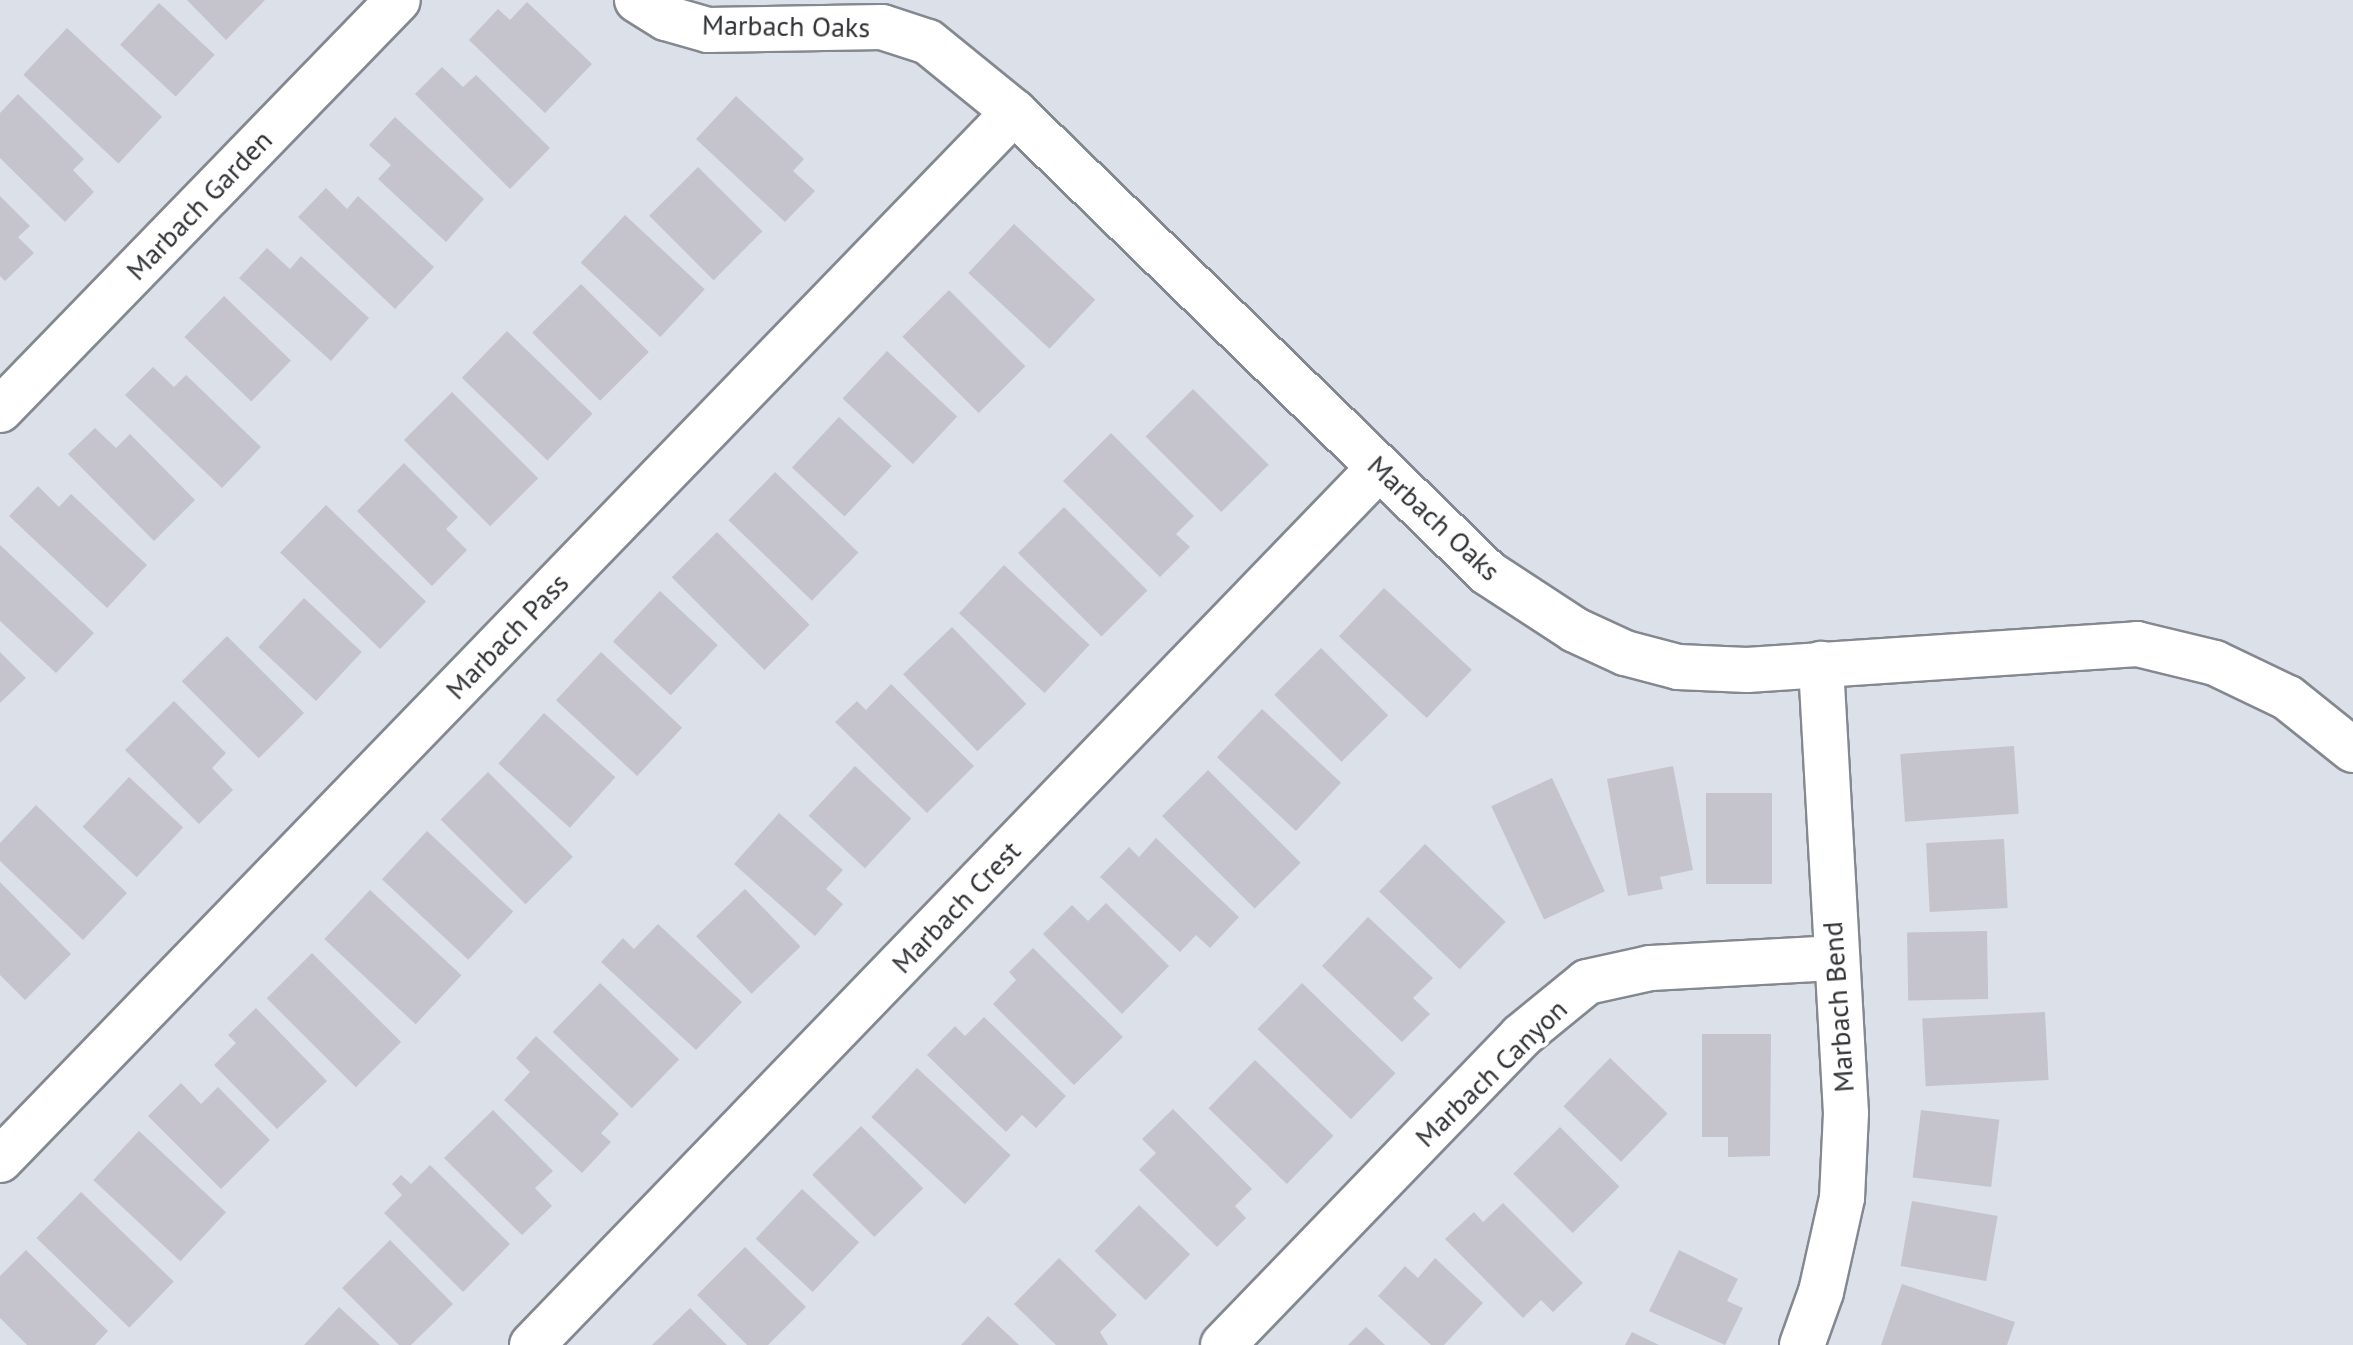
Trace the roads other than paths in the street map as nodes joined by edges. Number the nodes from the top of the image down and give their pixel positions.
1 (398, 0) edge
2 (637, 0) edge
3 (1014, 112) junction
4 (0, 410) edge
5 (1379, 468) junction
6 (1821, 664) junction
7 (2353, 750) edge
8 (1834, 958) junction
9 (0, 1160) edge
10 (532, 1345) edge
11 (1223, 1345) edge
12 (1802, 1345) edge

1 - 4 street, Marbach Garden
2 - 3 street, Marbach Oaks
3 - 5 street, Marbach Oaks
3 - 9 street, Marbach Pass
5 - 6 street, Marbach Oaks
5 - 10 street, Marbach Crest
6 - 7 street, Marbach Oaks
6 - 8 street, Marbach Bend
8 - 11 street, Marbach Canyon
8 - 12 street, Marbach Bend

